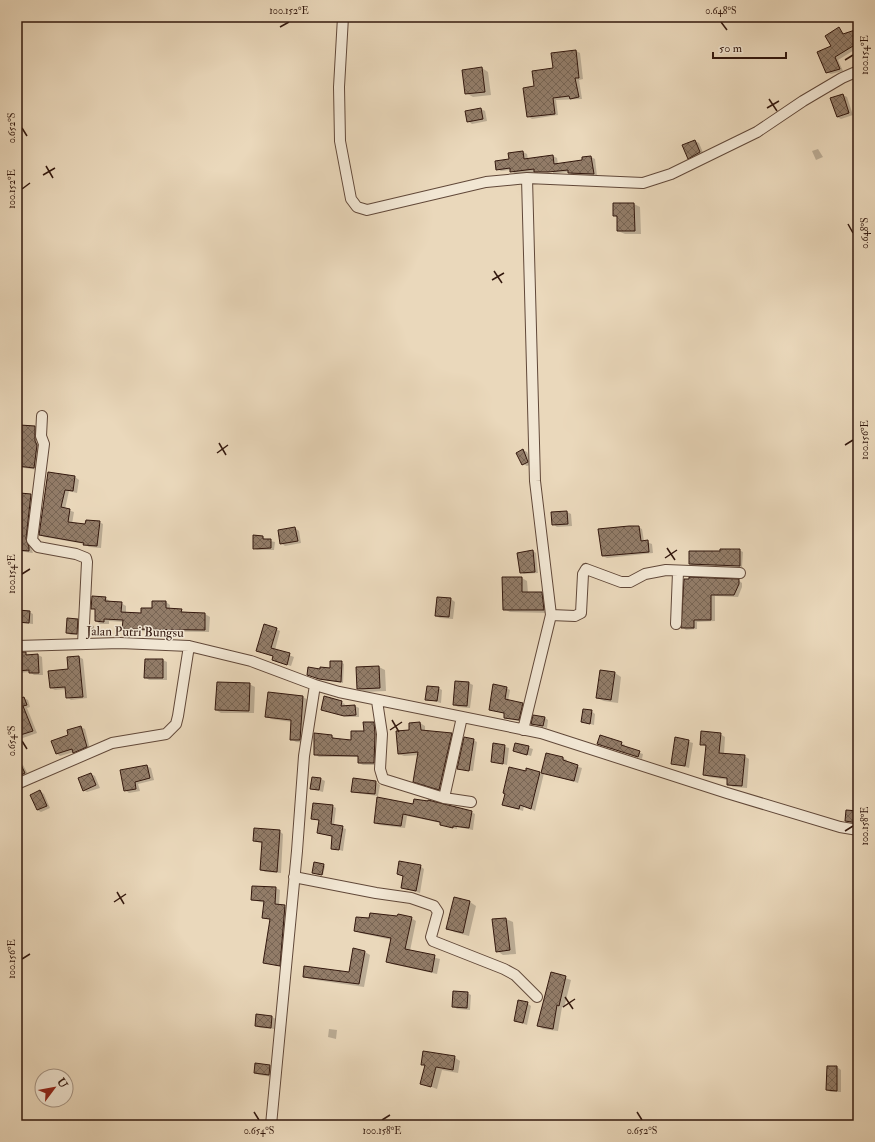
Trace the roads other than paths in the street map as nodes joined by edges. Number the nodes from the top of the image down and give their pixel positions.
1 (342, 17) edge
2 (858, 71) edge
3 (527, 178) junction
4 (42, 416) dead end
5 (678, 572) junction
6 (740, 573) dead end
7 (551, 615) junction
8 (676, 624) dead end
9 (83, 644) junction
10 (17, 646) edge
11 (189, 646) junction
12 (315, 685) junction
13 (377, 701) junction
14 (462, 717) junction
15 (523, 730) junction
16 (17, 784) edge
17 (444, 798) junction
18 (470, 802) dead end
19 (858, 830) edge
20 (294, 877) junction
21 (536, 997) dead end
22 (271, 1125) edge

1 - 3 street
2 - 3 street
3 - 7 street
4 - 9 street
5 - 6 street
5 - 7 street
5 - 8 street
7 - 15 street
9 - 10 street, Jalan Putri Bungsu
9 - 11 street, Jalan Putri Bungsu
11 - 12 street, Jalan Putri Bungsu
11 - 16 street
12 - 13 street, Jalan Putri Bungsu
12 - 20 street
13 - 14 street, Jalan Putri Bungsu
13 - 17 street
14 - 15 street, Jalan Putri Bungsu
14 - 17 street
15 - 19 street, Jalan Putri Bungsu
17 - 18 street
20 - 21 street
20 - 22 street

